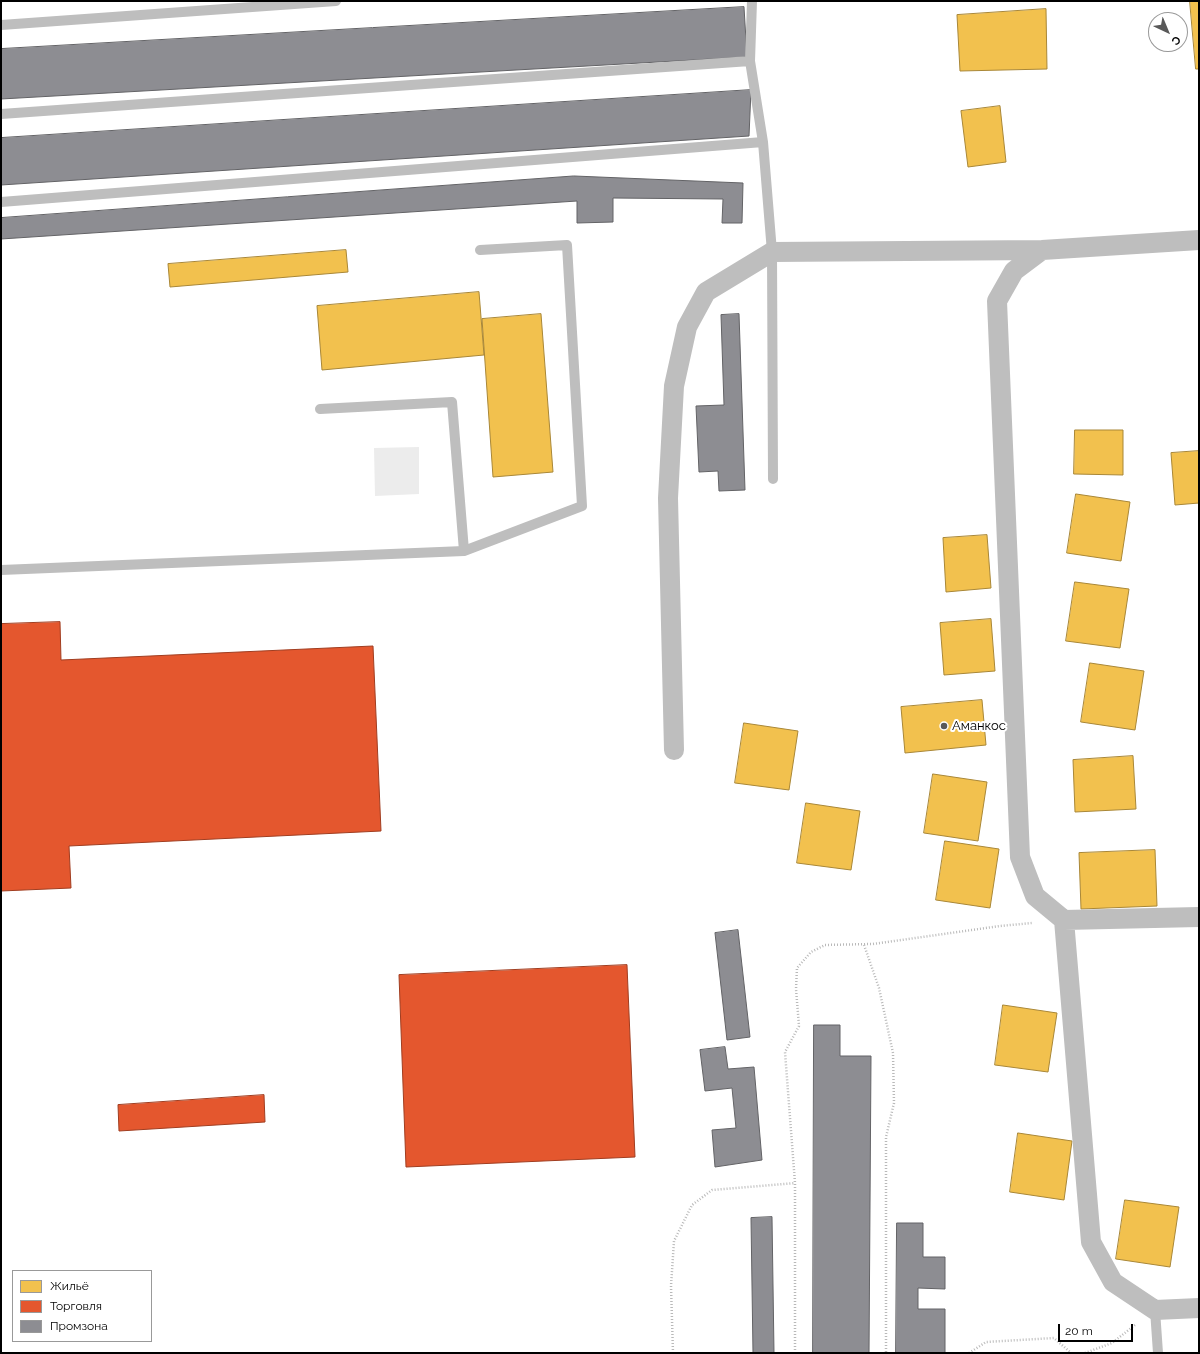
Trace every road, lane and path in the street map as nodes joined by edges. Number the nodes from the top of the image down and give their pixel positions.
1 (336, 1) edge
2 (752, 1) edge
3 (1, 25) edge
4 (750, 61) junction
5 (1, 114) edge
6 (763, 142) junction
7 (1, 202) edge
8 (1199, 240) edge
9 (480, 250) dead end
10 (1042, 250) junction
11 (772, 252) junction
12 (320, 409) dead end
13 (772, 479) dead end
14 (464, 551) junction
15 (1, 570) edge
16 (674, 750) dead end
17 (1199, 917) edge
18 (1064, 920) junction
19 (864, 944) junction
20 (795, 1182) junction
21 (1199, 1308) edge
22 (1155, 1310) junction
23 (673, 1353) edge
24 (795, 1353) edge
25 (886, 1353) edge
26 (969, 1353) edge
27 (1071, 1353) edge
28 (1085, 1353) edge
29 (1158, 1353) edge

1 - 3 lane
2 - 4 lane
4 - 5 lane
4 - 6 lane
6 - 7 lane
6 - 11 lane
8 - 10 street
9 - 14 lane
10 - 11 street
10 - 18 street
11 - 13 lane
11 - 16 street
12 - 14 lane
14 - 15 lane
17 - 18 street
18 - 19 path
18 - 22 street
19 - 20 path
19 - 25 path
20 - 23 path
20 - 24 path
21 - 22 street
22 - 28 path
22 - 29 lane
26 - 27 path

